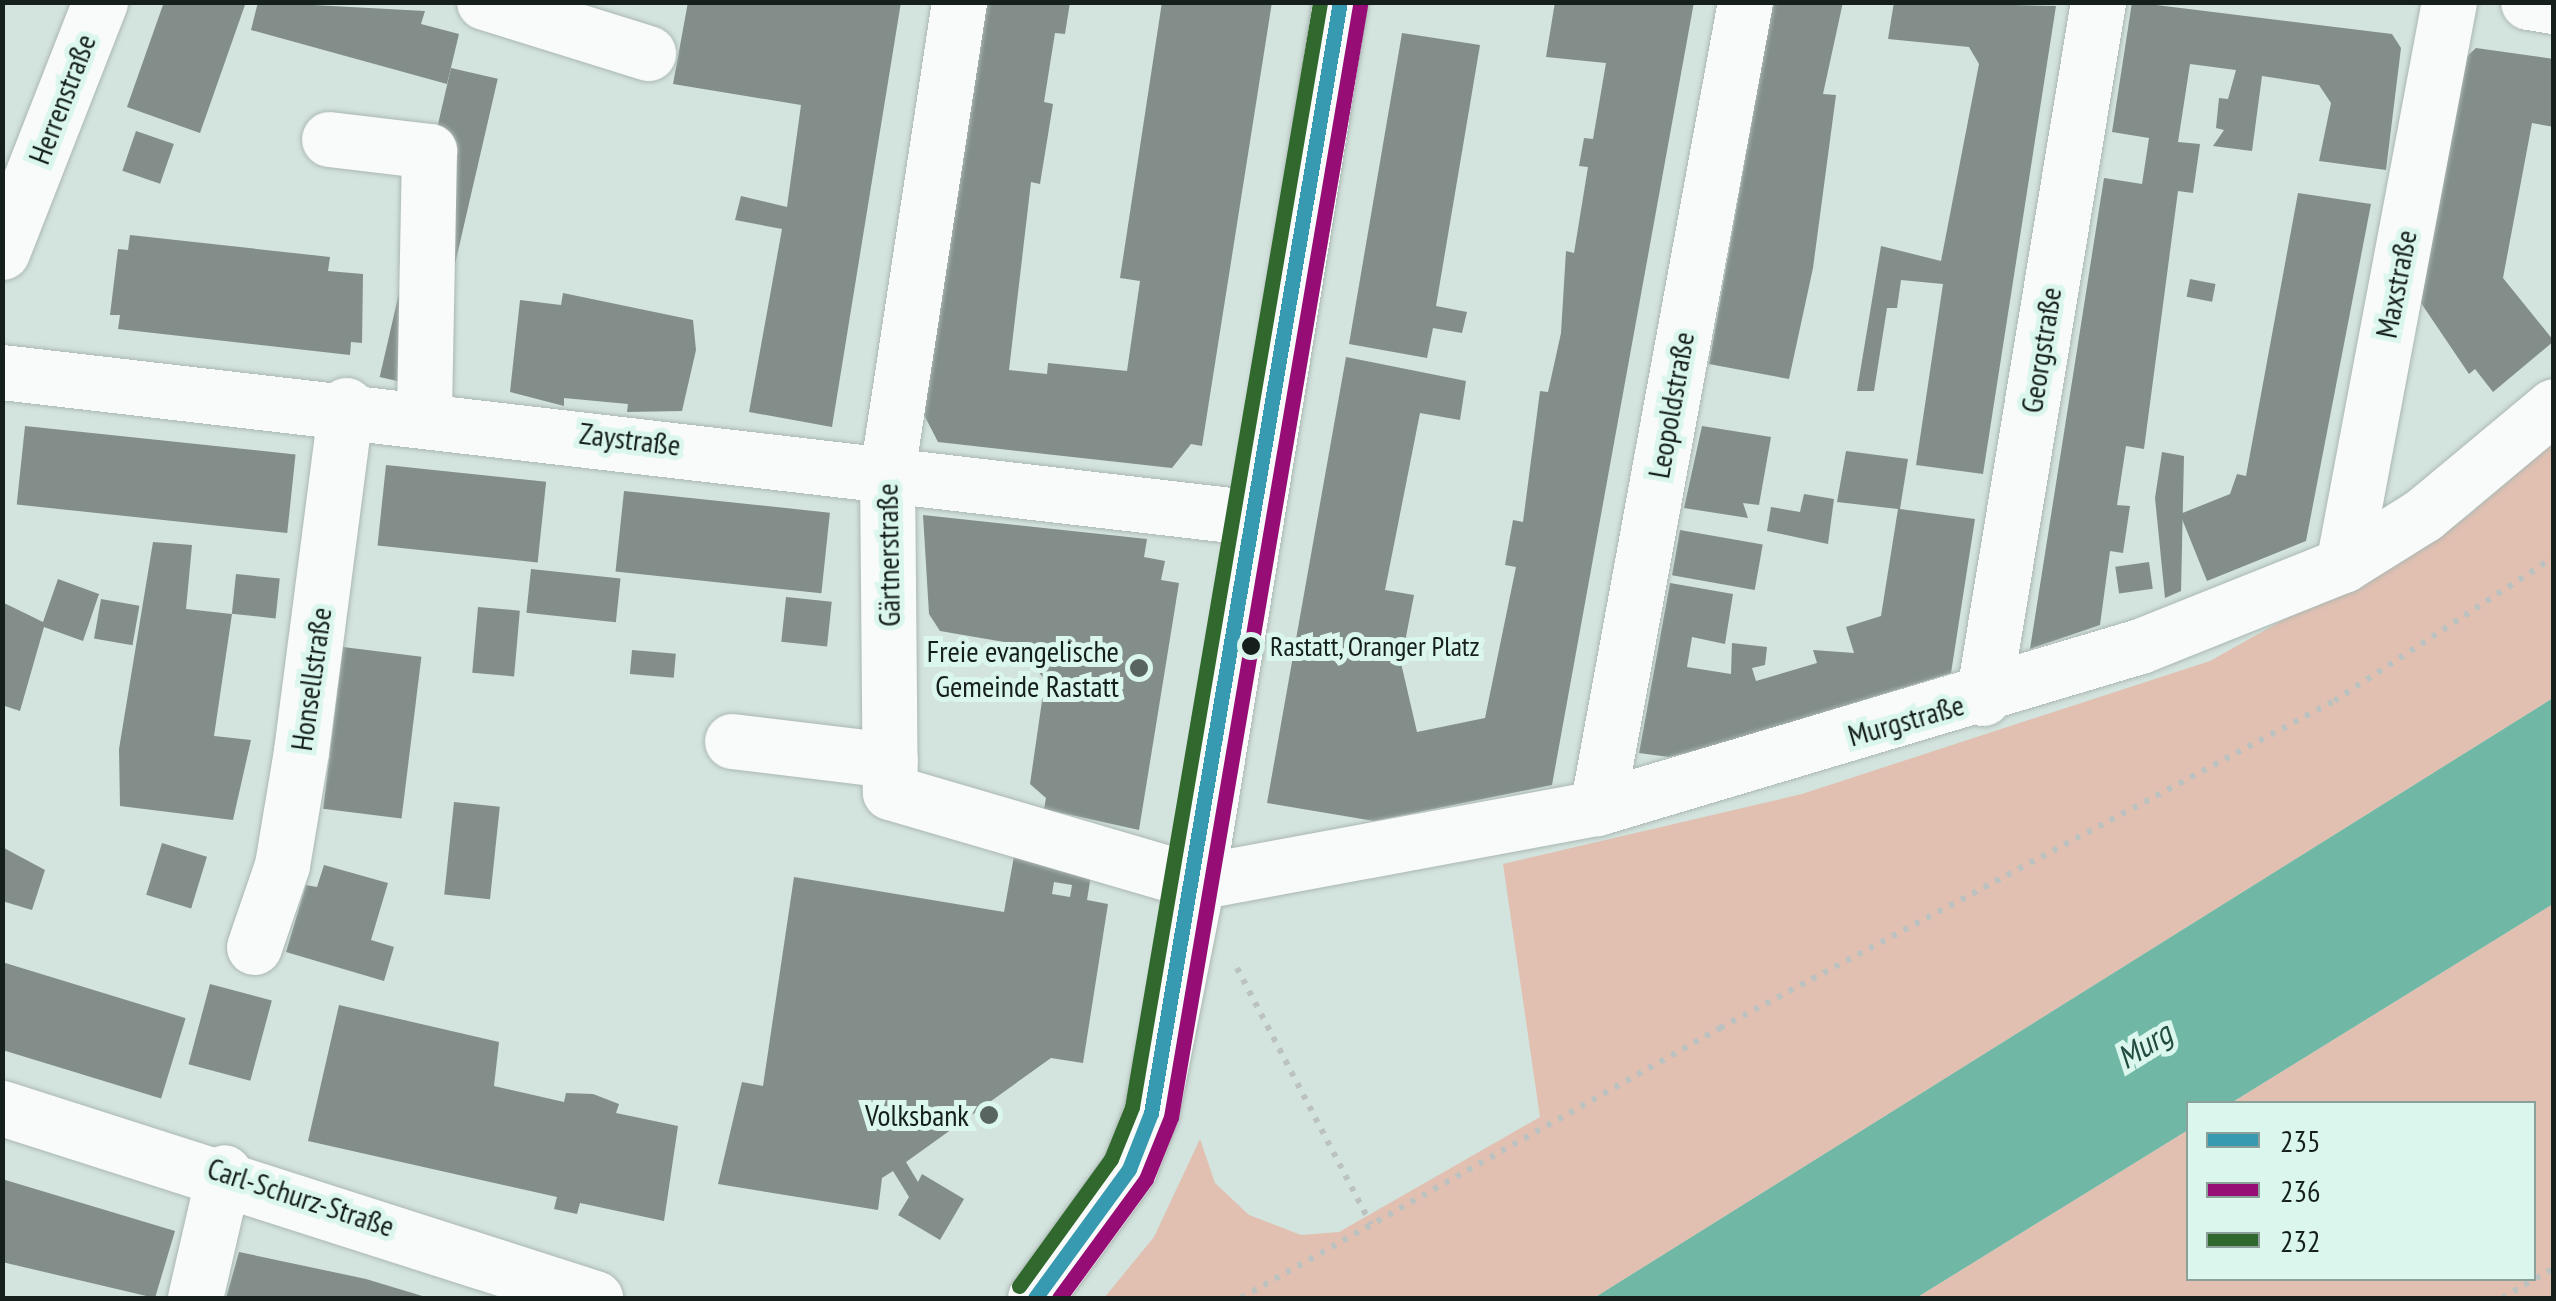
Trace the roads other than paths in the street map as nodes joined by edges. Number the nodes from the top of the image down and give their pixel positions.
1 (100, 2) edge
2 (484, 2) edge
3 (958, 2) edge
4 (1340, 2) edge
5 (1744, 2) edge
6 (2098, 2) edge
7 (2449, 2) edge
8 (2528, 2) edge
9 (2554, 6) edge
10 (648, 53) dead end
11 (329, 139) dead end
12 (2, 252) edge
13 (2, 372) edge
14 (346, 405) junction
15 (2554, 406) edge
16 (424, 414) junction
17 (887, 470) junction
18 (1256, 518) junction
19 (2343, 564) junction
20 (1983, 698) junction
21 (732, 740) dead end
22 (890, 760) junction
23 (1596, 808) junction
24 (1197, 882) junction
25 (254, 948) dead end
26 (2, 1108) edge
27 (224, 1172) junction
28 (196, 1298) edge
29 (595, 1298) edge
30 (1035, 1298) edge

1 - 12 street, Herrenstraße
2 - 10 street
3 - 17 street, Gärtnerstraße
4 - 18 street
5 - 23 street, Leopoldstraße
6 - 20 street, Georgstraße
7 - 19 street, Maxstraße
8 - 9 street
11 - 16 street
13 - 14 street, Zaystraße
14 - 16 street, Zaystraße
14 - 25 street, Honsellstraße
15 - 19 street, Murgstraße
16 - 17 street, Zaystraße
17 - 18 street, Zaystraße
17 - 22 street, Gärtnerstraße
18 - 24 street
19 - 20 street, Murgstraße
20 - 23 street, Murgstraße
21 - 22 street
22 - 24 street, Gärtnerstraße
23 - 24 street, Murgstraße
24 - 30 street
26 - 27 street, Carl-Schurz-Straße
27 - 28 street
27 - 29 street, Carl-Schurz-Straße

